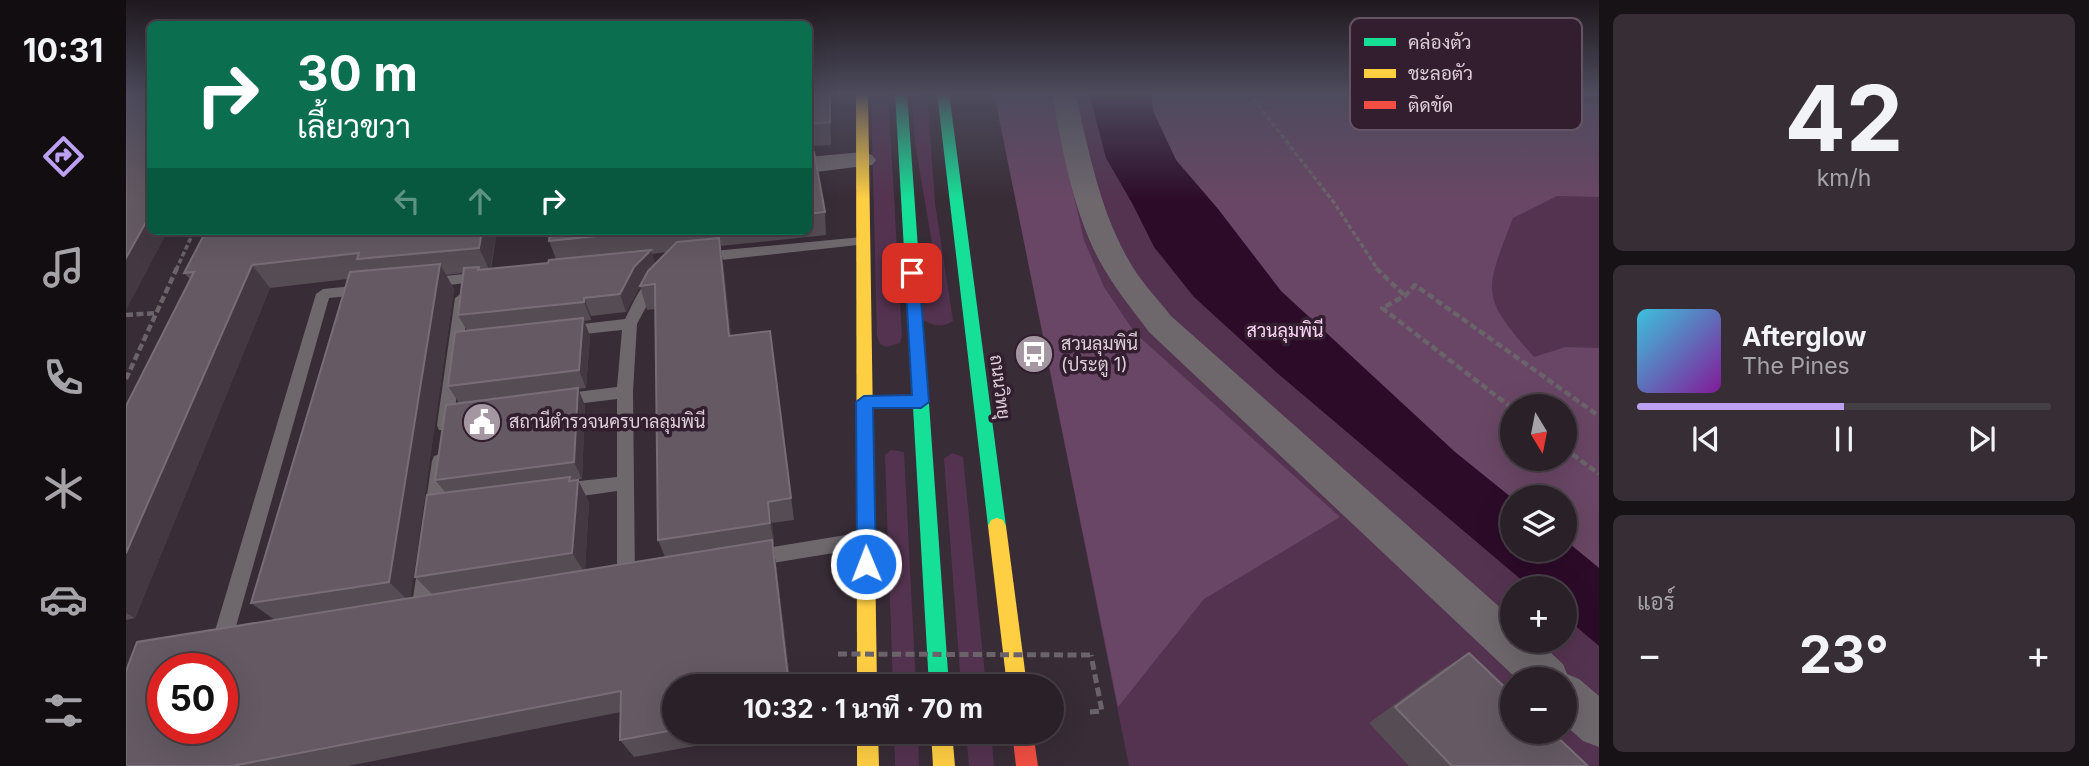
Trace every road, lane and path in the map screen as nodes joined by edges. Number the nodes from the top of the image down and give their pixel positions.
1 (863, 129) edge
2 (903, 129) edge
3 (947, 129) edge
4 (1070, 129) edge
5 (1277, 129) edge
6 (863, 160) junction
7 (812, 165) edge
8 (192, 235) edge
9 (862, 241) junction
10 (688, 258) edge
11 (669, 267) edge
12 (505, 275) edge
13 (465, 279) junction
14 (413, 284) edge
15 (374, 288) edge
16 (1405, 296) junction
17 (158, 313) junction
18 (126, 315) edge
19 (630, 324) junction
20 (550, 333) edge
21 (126, 379) edge
22 (625, 392) junction
23 (1500, 399) edge
24 (543, 402) edge
25 (1599, 416) edge
26 (1577, 458) edge
27 (1599, 474) edge
28 (625, 482) junction
29 (543, 494) edge
30 (866, 540) junction
31 (744, 560) edge
32 (625, 579) edge
33 (421, 611) edge
34 (246, 640) edge
35 (838, 654) dead end
36 (1535, 667) edge
37 (867, 674) edge
38 (938, 674) edge
39 (1015, 674) edge
40 (1577, 706) edge
41 (1090, 712) dead end
42 (1599, 725) edge
43 (868, 744) edge
44 (943, 744) edge
45 (1024, 744) edge
46 (868, 766) edge
47 (944, 766) edge
48 (1027, 766) edge

1 - 6 main road
2 - 38 main road
3 - 39 main road, ถนนวิทยุ
4 - 36 street
5 - 16 path
6 - 7 street
6 - 9 main road
8 - 17 path
9 - 10 lane
9 - 30 main road
11 - 19 lane
12 - 13 lane
13 - 14 lane
13 - 33 lane
15 - 34 lane
16 - 23 path
16 - 25 path
17 - 18 path
17 - 21 path
19 - 20 lane
19 - 22 lane
22 - 24 lane
22 - 28 lane
26 - 27 path
28 - 29 lane
28 - 32 lane
30 - 31 lane
30 - 37 main road
35 - 41 path, bridge
40 - 42 street
43 - 46 main road
44 - 47 main road
45 - 48 main road

